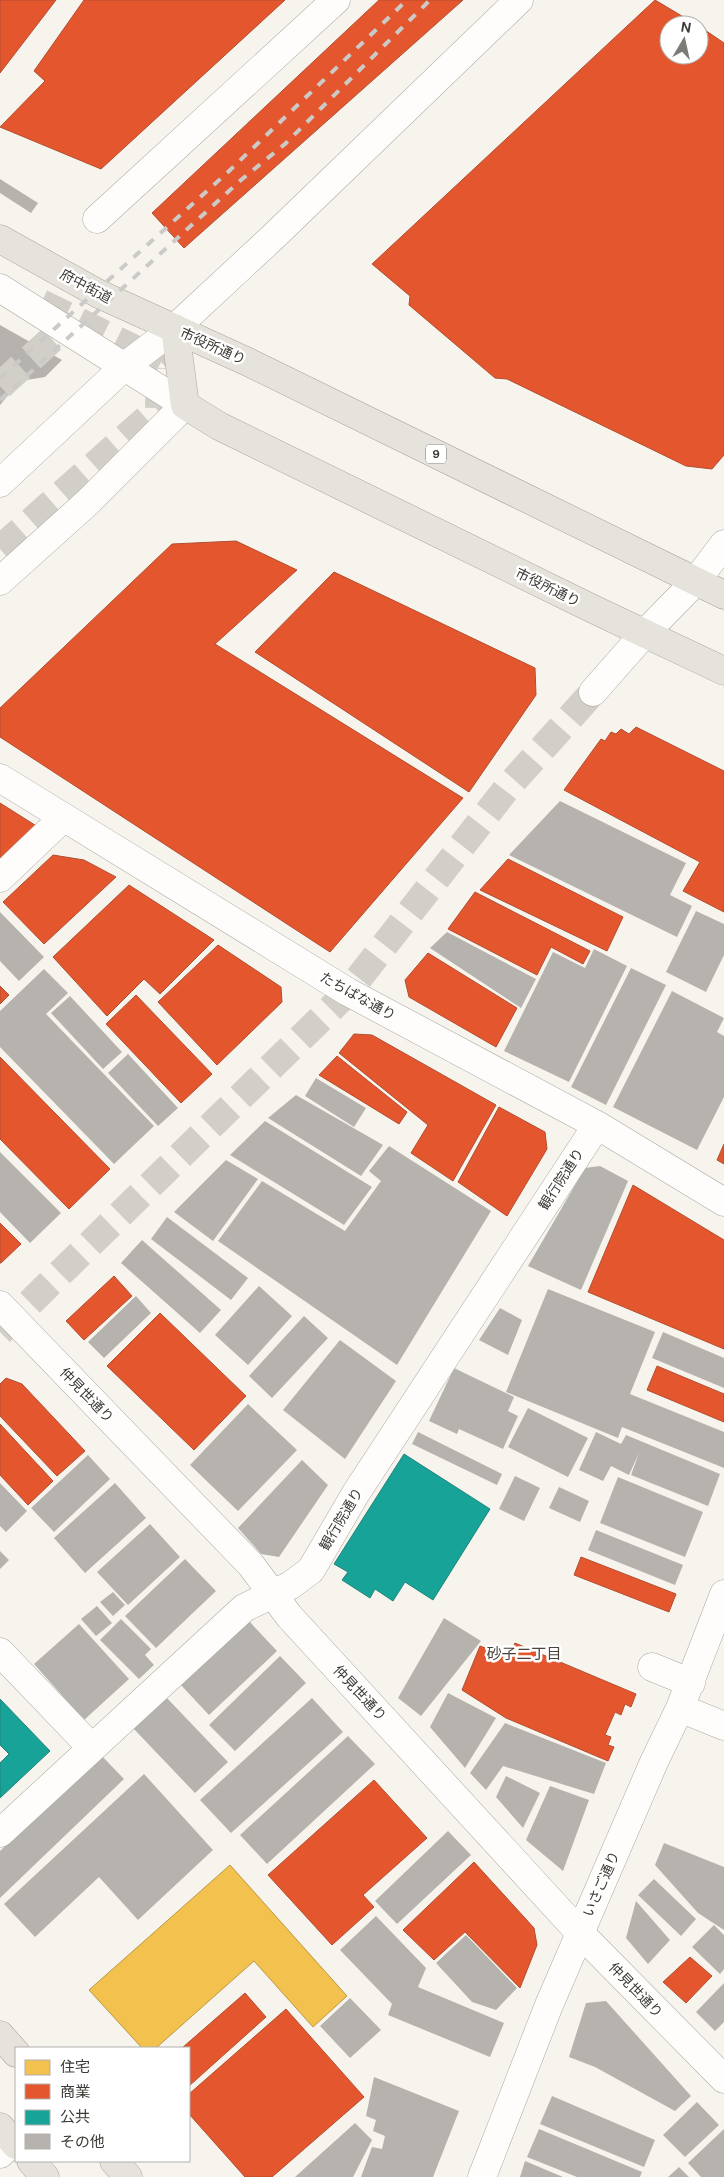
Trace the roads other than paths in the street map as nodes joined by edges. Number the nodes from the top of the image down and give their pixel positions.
1 (336, 0) edge
2 (519, 0) edge
3 (97, 219) dead end
4 (0, 239) edge
5 (0, 288) edge
6 (175, 328) junction
7 (125, 366) junction
8 (185, 405) junction
9 (0, 483) edge
10 (724, 544) edge
11 (0, 581) edge
12 (696, 581) junction
13 (724, 595) edge
14 (644, 634) junction
15 (724, 671) edge
16 (592, 692) tunnel mouth
17 (0, 778) edge
18 (63, 818) junction
19 (0, 878) edge
20 (597, 1126) junction
21 (724, 1202) edge
22 (0, 1305) edge
23 (724, 1594) edge
24 (272, 1595) junction
25 (718, 1625) edge
26 (0, 1652) edge
27 (652, 1667) dead end
28 (691, 1683) junction
29 (680, 1708) junction
30 (724, 1726) edge
31 (92, 1747) junction
32 (0, 1833) edge
33 (580, 1933) junction
34 (0, 2035) edge
35 (15, 2052) edge
36 (724, 2080) edge
37 (29, 2162) edge
38 (115, 2162) edge
39 (45, 2177) edge
40 (128, 2177) edge
41 (482, 2177) edge

1 - 3 street
2 - 6 street
4 - 6 main road, 府中街道 / 9
5 - 7 street
6 - 7 street
6 - 8 main road, 市役所通り
6 - 12 main road, 市役所通り / 9
7 - 8 street
7 - 9 street
8 - 11 street
8 - 14 main road, 市役所通り
10 - 12 street
12 - 13 main road, 市役所通り / 9
12 - 14 street
14 - 15 main road, 市役所通り
14 - 16 street
17 - 18 street, たちばな通り
18 - 19 street
18 - 20 street, たちばな通り
20 - 21 street, たちばな通り
20 - 24 street, 観行院通り
22 - 24 street, 仲見世通り
23 - 25 street, いさご通り
24 - 31 street, 観行院通り
24 - 33 street, 仲見世通り
25 - 28 street, いさご通り
26 - 31 street
27 - 28 street
28 - 29 street, いさご通り
29 - 30 street
29 - 33 street, いさご通り
31 - 32 street, 観行院通り
33 - 36 street, 仲見世通り
33 - 41 street, いさご通り
34 - 35 main road
37 - 39 main road
38 - 40 main road

